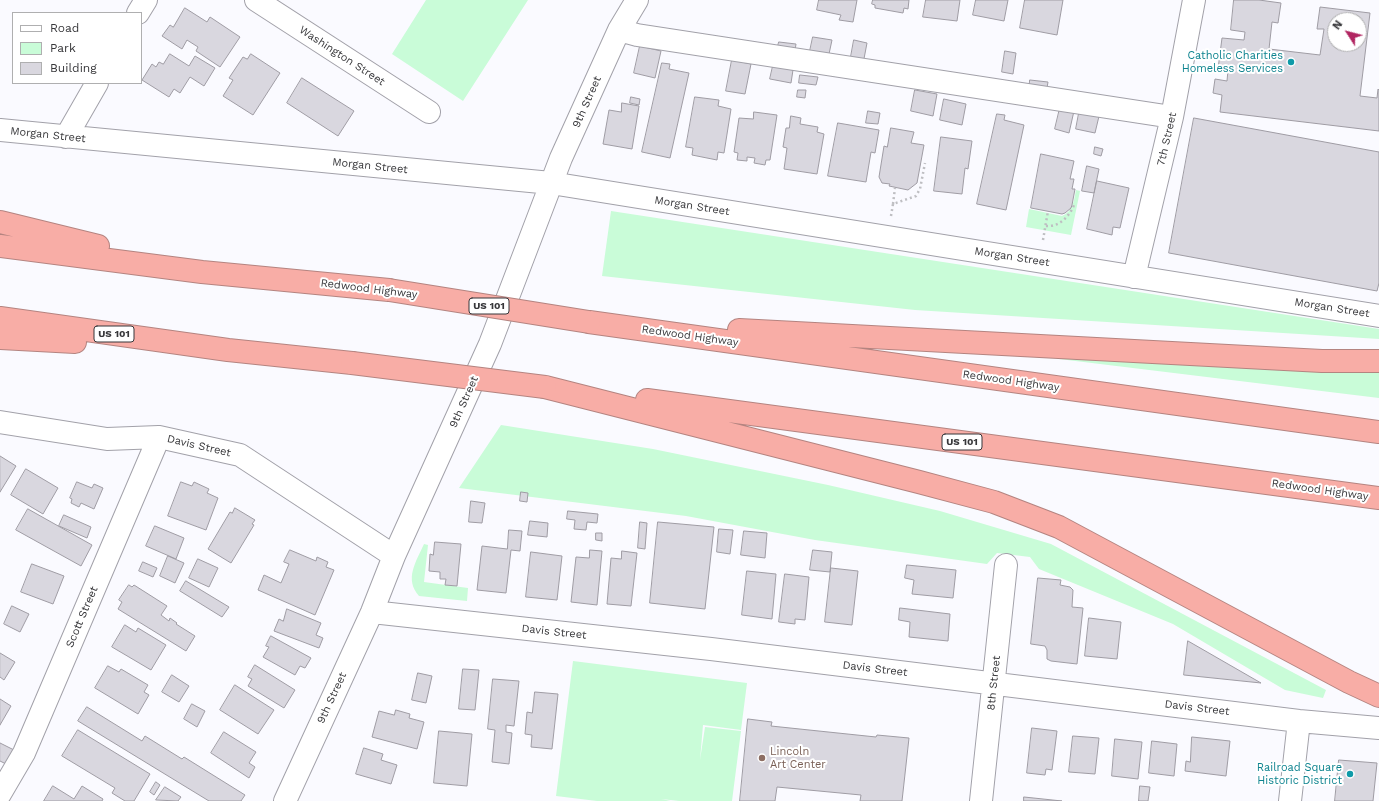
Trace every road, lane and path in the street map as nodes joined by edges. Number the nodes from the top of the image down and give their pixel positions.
1 (146, 0) edge
2 (256, 0) edge
3 (637, 0) edge
4 (1194, 0) edge
5 (139, 12) edge
6 (619, 30) junction
7 (96, 84) edge
8 (429, 112) dead end
9 (1172, 117) junction
10 (0, 130) edge
11 (66, 137) junction
12 (925, 163) dead end
13 (550, 183) junction
14 (895, 188) dead end
15 (893, 204) junction
16 (1074, 205) dead end
17 (1048, 211) dead end
18 (0, 222) edge
19 (889, 237) junction
20 (0, 246) edge
21 (202, 272) junction
22 (1134, 277) junction
23 (1379, 316) edge
24 (0, 318) edge
25 (589, 322) junction
26 (0, 338) edge
27 (228, 350) junction
28 (1379, 361) edge
29 (545, 386) junction
30 (0, 422) edge
31 (1379, 432) edge
32 (159, 437) junction
33 (1379, 498) edge
34 (394, 556) junction
35 (1006, 565) dead end
36 (372, 612) junction
37 (994, 684) junction
38 (1379, 696) edge
39 (1299, 721) junction
40 (1379, 728) edge
41 (0, 794) edge
42 (285, 801) edge
43 (981, 801) edge
44 (1290, 801) edge

1 - 5 street
2 - 8 street, Washington Street
3 - 6 street, 9th Street
4 - 9 street, 7th Street
6 - 9 street
6 - 13 street, 9th Street
7 - 11 street
9 - 22 street, 7th Street
10 - 11 street, Morgan Street
11 - 13 street, Morgan Street
12 - 15 path
13 - 19 street, Morgan Street
13 - 34 street, 9th Street
14 - 15 path
15 - 19 path
16 - 17 path
18 - 21 highway
19 - 22 street, Morgan Street
20 - 21 highway, Redwood Highway / US 101
21 - 25 highway, Redwood Highway / US 101, bridge
22 - 23 street, Morgan Street
24 - 27 highway, Redwood Highway / US 101
25 - 28 highway
25 - 31 highway, Redwood Highway / US 101
26 - 27 highway
27 - 29 highway, Redwood Highway / US 101, bridge
29 - 33 highway, Redwood Highway / US 101
29 - 38 highway
30 - 32 street, Davis Street
32 - 34 street, Davis Street
32 - 41 street, Scott Street
34 - 36 street, 9th Street
35 - 37 street, 8th Street
36 - 37 street, Davis Street
36 - 42 street, 9th Street
37 - 39 street, Davis Street
37 - 43 street, 8th Street
39 - 40 street, Davis Street
39 - 44 street

